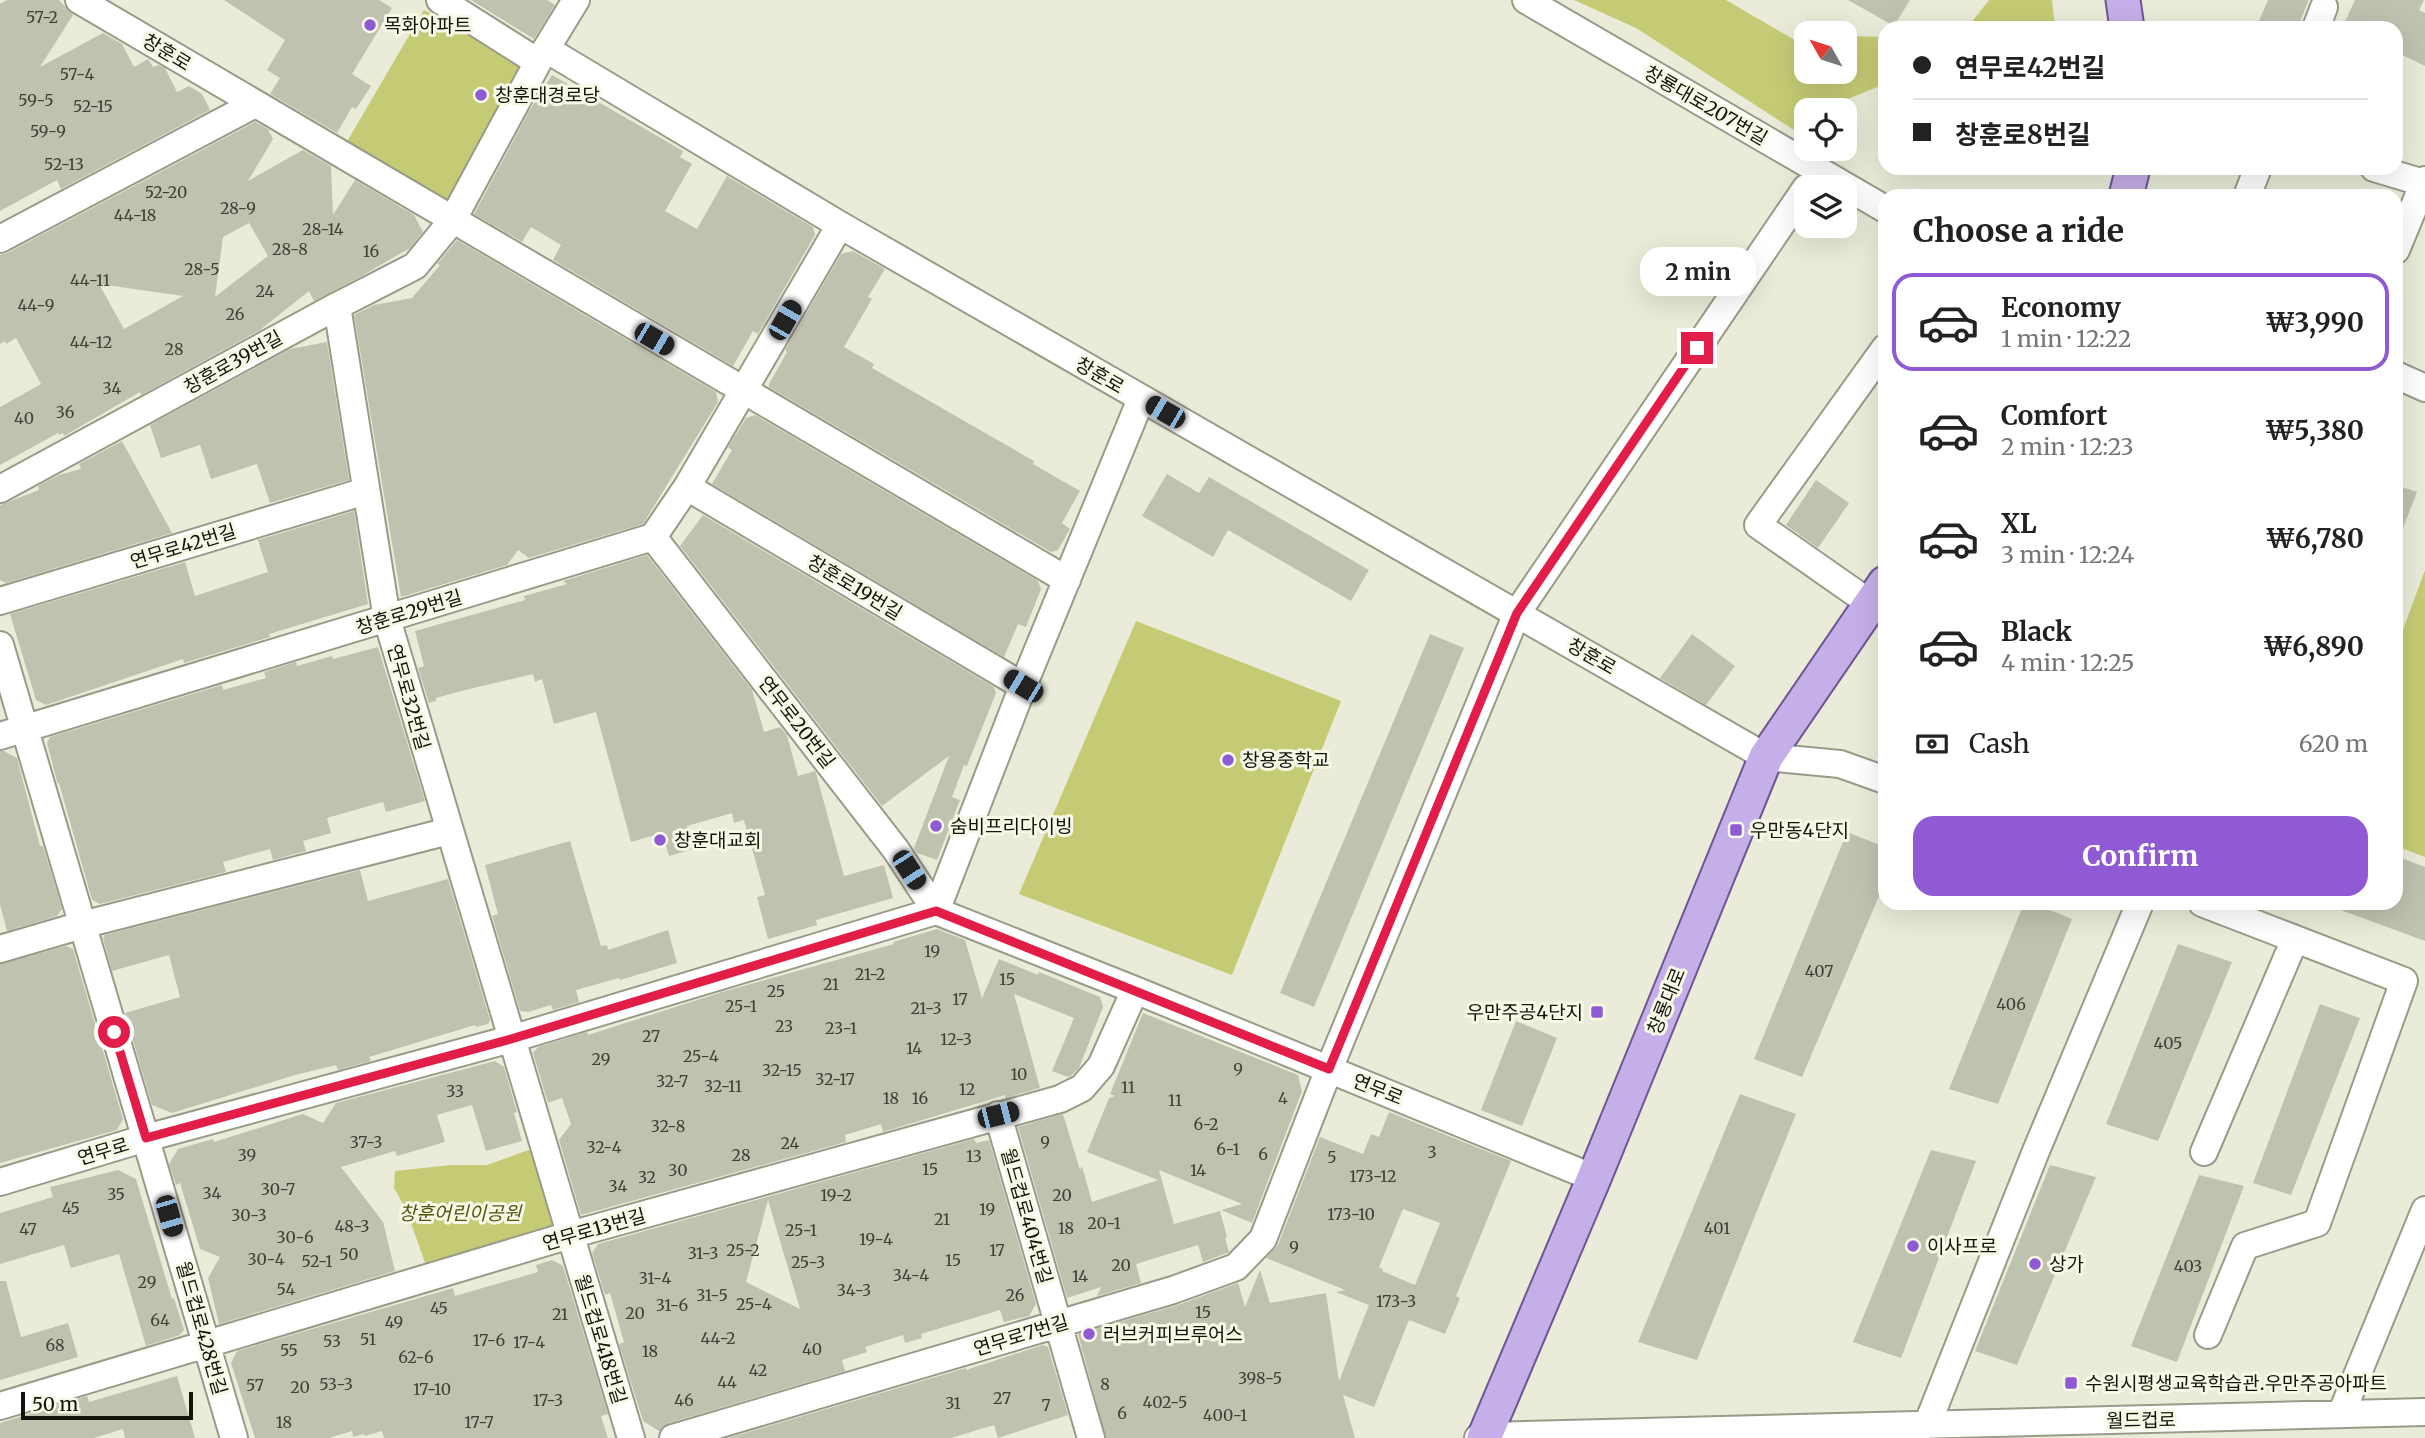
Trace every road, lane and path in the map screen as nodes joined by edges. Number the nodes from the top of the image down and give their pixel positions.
1 (79, 0) edge
2 (440, 0) edge
3 (576, 0) edge
4 (1527, 0) edge
5 (2123, 0) edge
6 (2126, 21) edge
7 (542, 56) junction
8 (255, 104) junction
9 (1799, 175) edge
10 (2399, 175) edge
11 (2424, 182) edge
12 (1857, 199) edge
13 (1794, 206) edge
14 (1878, 206) edge
15 (452, 220) junction
16 (840, 225) junction
17 (2403, 233) edge
18 (0, 239) edge
19 (337, 306) junction
20 (1878, 358) edge
21 (2403, 378) edge
22 (2425, 388) edge
23 (744, 391) junction
24 (1141, 399) junction
25 (687, 488) junction
26 (0, 489) edge
27 (366, 491) junction
28 (653, 537) junction
29 (1067, 580) junction
30 (1878, 594) edge
31 (0, 601) edge
32 (1517, 613) junction
33 (387, 619) junction
34 (0, 645) edge
35 (1023, 686) junction
36 (12, 732) edge
37 (1766, 757) junction
38 (1878, 778) edge
39 (449, 831) junction
40 (2137, 910) edge
41 (2221, 910) edge
42 (936, 911) junction
43 (82, 925) junction
44 (2295, 939) junction
45 (0, 949) edge
46 (1135, 990) junction
47 (511, 1039) junction
48 (1329, 1069) junction
49 (998, 1115) junction
50 (146, 1138) junction
51 (2204, 1152) dead end
52 (1594, 1178) junction
53 (0, 1182) edge
54 (2425, 1210) edge
55 (570, 1235) junction
56 (1058, 1324) junction
57 (2208, 1335) dead end
58 (206, 1345) junction
59 (0, 1406) edge
60 (2342, 1412) junction
61 (2425, 1412) edge
62 (1927, 1425) junction
63 (2264, 1427) edge
64 (1877, 1432) edge
65 (1799, 1433) edge
66 (1482, 1437) edge
67 (234, 1438) edge
68 (631, 1438) edge
69 (673, 1438) edge
70 (1091, 1438) edge

1 - 8 street, 창훈로
2 - 7 street, 창훈로
3 - 7 street, 창훈로39번길
4 - 9 street, 창룡대로207번길
5 - 6 main road
7 - 15 street, 창훈로39번길
7 - 16 street, 창훈로
8 - 15 street
8 - 18 street
10 - 11 street
11 - 17 street
12 - 14 street, 창룡대로207번길
13 - 32 street, 연무로7번길
15 - 19 street, 창훈로39번길
15 - 23 street
16 - 23 street
16 - 24 street, 창훈로
19 - 26 street, 창훈로39번길
19 - 27 street, 연무로32번길
20 - 30 street
21 - 22 street
23 - 25 street
23 - 29 street
24 - 29 street
24 - 32 street, 창훈로
25 - 28 street
25 - 35 street, 창훈로19번길
27 - 31 street, 연무로42번길
27 - 33 street, 연무로32번길
28 - 33 street, 창훈로29번길
28 - 42 street, 연무로20번길
29 - 35 street
30 - 37 main road, 창룡대로
32 - 37 street, 창훈로
32 - 48 street, 연무로7번길
33 - 36 street, 창훈로29번길
33 - 39 street, 연무로32번길
34 - 36 street
35 - 42 street
36 - 43 street
37 - 38 street
37 - 52 main road, 창룡대로
39 - 43 street
39 - 47 street, 연무로32번길
40 - 62 street
41 - 44 street
42 - 46 street, 연무로
42 - 47 street, 연무로
43 - 45 street
43 - 50 street
44 - 51 street
44 - 57 street
46 - 48 street, 연무로
46 - 49 street, 연무로13번길
47 - 50 street, 연무로
47 - 55 street, 월드컵로418번길
48 - 52 street, 연무로
48 - 56 street, 연무로7번길
49 - 55 street, 연무로13번길
49 - 56 street, 월드컵로404번길
50 - 53 street, 연무로
50 - 58 street, 월드컵로428번길
52 - 66 main road, 창룡대로
54 - 60 street
55 - 58 street, 연무로13번길
55 - 68 street, 월드컵로418번길
56 - 69 street, 연무로7번길
56 - 70 street, 월드컵로404번길
58 - 59 street, 연무로13번길
58 - 67 street, 월드컵로428번길
60 - 61 street, 월드컵로
60 - 63 street, 월드컵로
62 - 63 street, 월드컵로
62 - 64 street, 월드컵로
64 - 65 street, 월드컵로
65 - 66 street, 월드컵로

